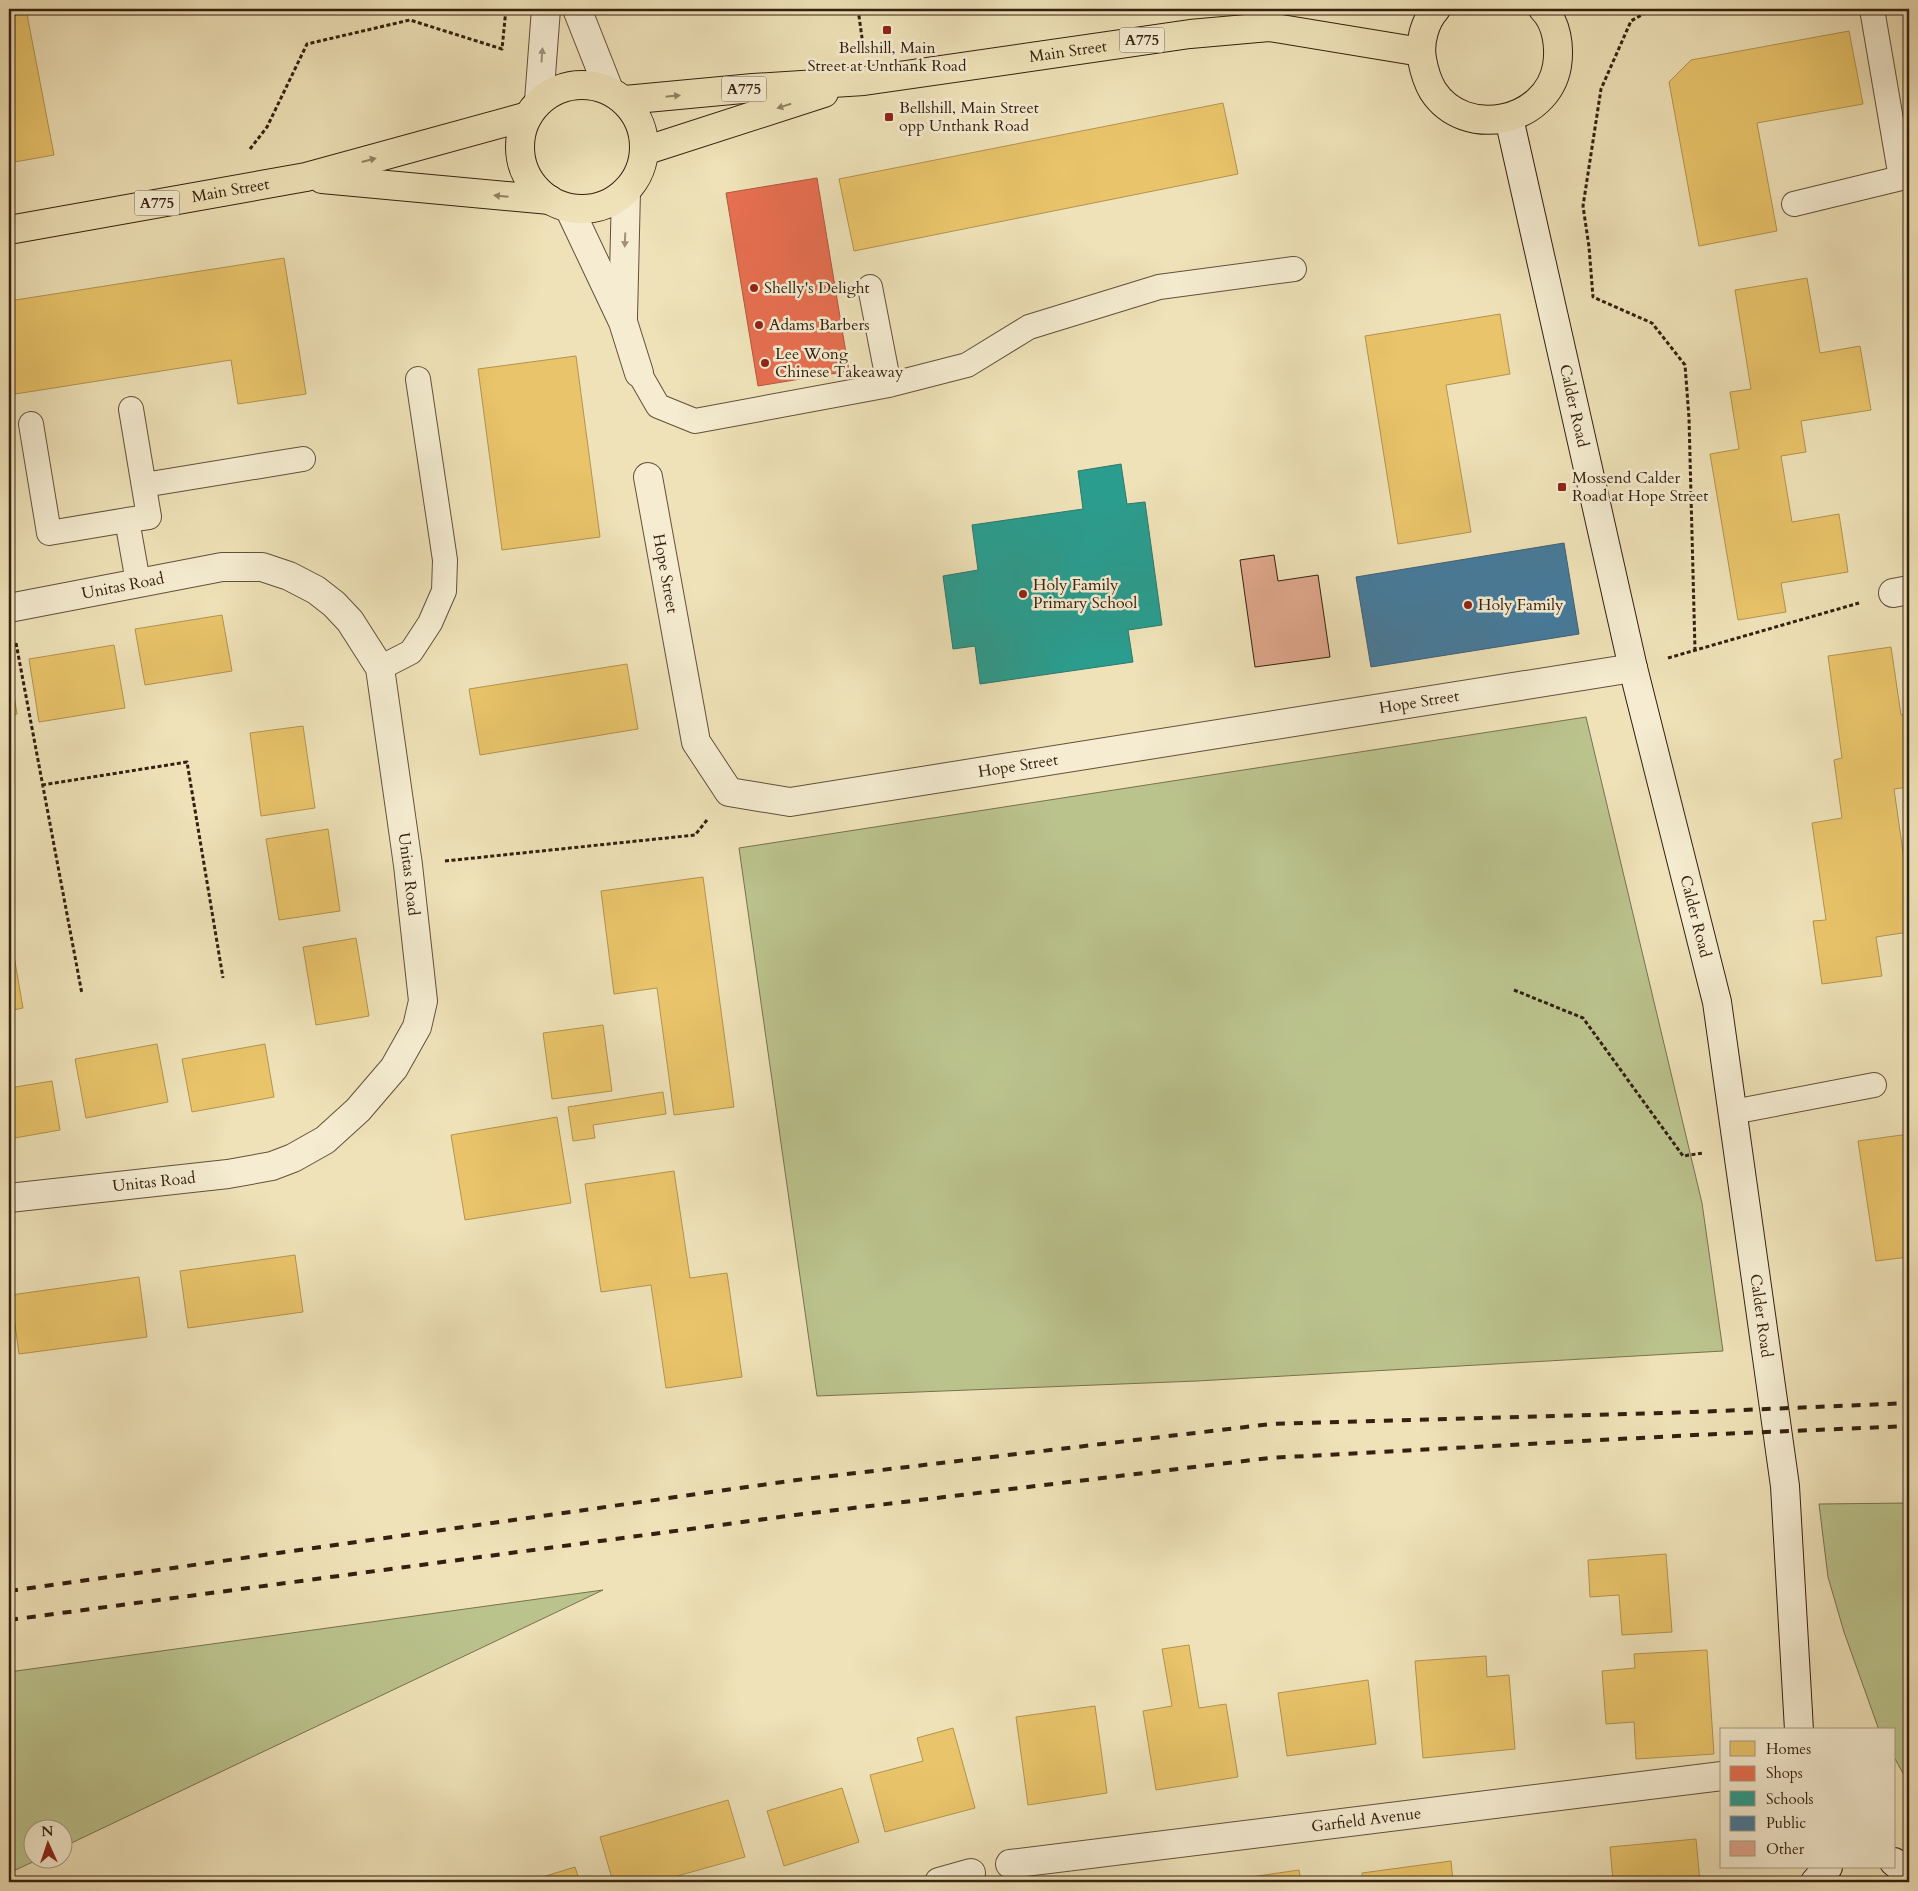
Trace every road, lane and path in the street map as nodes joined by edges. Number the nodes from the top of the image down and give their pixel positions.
1 (506, 9) edge
2 (546, 9) edge
3 (577, 9) edge
4 (1436, 9) edge
5 (1652, 9) edge
6 (1872, 9) edge
7 (1547, 10) edge
8 (1421, 52) junction
9 (864, 81) junction
10 (617, 95) junction
11 (533, 109) junction
12 (1509, 118) junction
13 (644, 151) junction
14 (306, 177) junction
15 (626, 191) junction
16 (216, 193) junction
17 (559, 204) junction
18 (1794, 204) dead end
19 (9, 230) edge
20 (1294, 269) dead end
21 (870, 287) dead end
22 (623, 322) junction
23 (639, 372) joint
24 (418, 379) dead end
25 (889, 385) junction
26 (131, 409) dead end
27 (31, 424) dead end
28 (303, 459) dead end
29 (648, 477) dead end
30 (144, 485) junction
31 (127, 520) junction
32 (138, 582) junction
33 (1901, 591) edge
34 (9, 608) edge
35 (1695, 650) junction
36 (380, 668) junction
37 (1633, 668) junction
38 (42, 785) junction
39 (729, 792) junction
40 (408, 865) junction
41 (223, 978) dead end
42 (1514, 990) dead end
43 (82, 994) dead end
44 (1874, 1085) dead end
45 (1733, 1112) junction
46 (1738, 1147) junction
47 (9, 1198) edge
48 (1799, 1728) edge
49 (1720, 1776) edge
50 (1010, 1864) dead end
51 (1896, 1864) edge
52 (1827, 1868) edge
53 (971, 1873) dead end
54 (1909, 1874) edge
55 (939, 1882) edge
56 (1815, 1882) edge

1 - 16 path
11 -> 2 street
3 - 10 street
4 - 8 main road
5 - 35 path
6 - 18 lane
7 - 12 main road
8 - 9 main road, Main Street / A775
8 - 12 main road
10 -> 9 main road, Main Street / A775
9 -> 13 main road, Main Street / A775
10 - 11 main road
10 - 13 main road
14 -> 11 main road, Main Street / A775
11 - 17 main road
12 - 37 street, Calder Road
13 - 15 main road
14 - 16 main road, Main Street / A775
17 -> 14 main road, Main Street / A775
15 - 17 main road
15 -> 22 street
16 - 19 main road, Main Street / A775
17 - 22 street
20 - 25 lane
21 - 25 lane
22 - 23 street
23 - 25 lane
24 - 36 lane
26 - 30 lane
27 - 31 lane
28 - 30 lane
29 - 39 street, Hope Street
30 - 31 lane
31 - 32 lane
32 - 34 street, Unitas Road
32 - 36 street, Unitas Road
33 - 35 path
34 - 38 path
35 - 37 path
36 - 40 street, Unitas Road
37 - 39 street, Hope Street
37 - 45 street, Calder Road
38 - 41 path
38 - 43 path
39 - 40 path
40 - 47 street, Unitas Road
42 - 46 path
44 - 45 lane
45 - 46 street, Calder Road
46 - 48 street, Calder Road
49 - 50 street, Garfield Avenue
51 - 54 street
52 - 56 street
53 - 55 street

